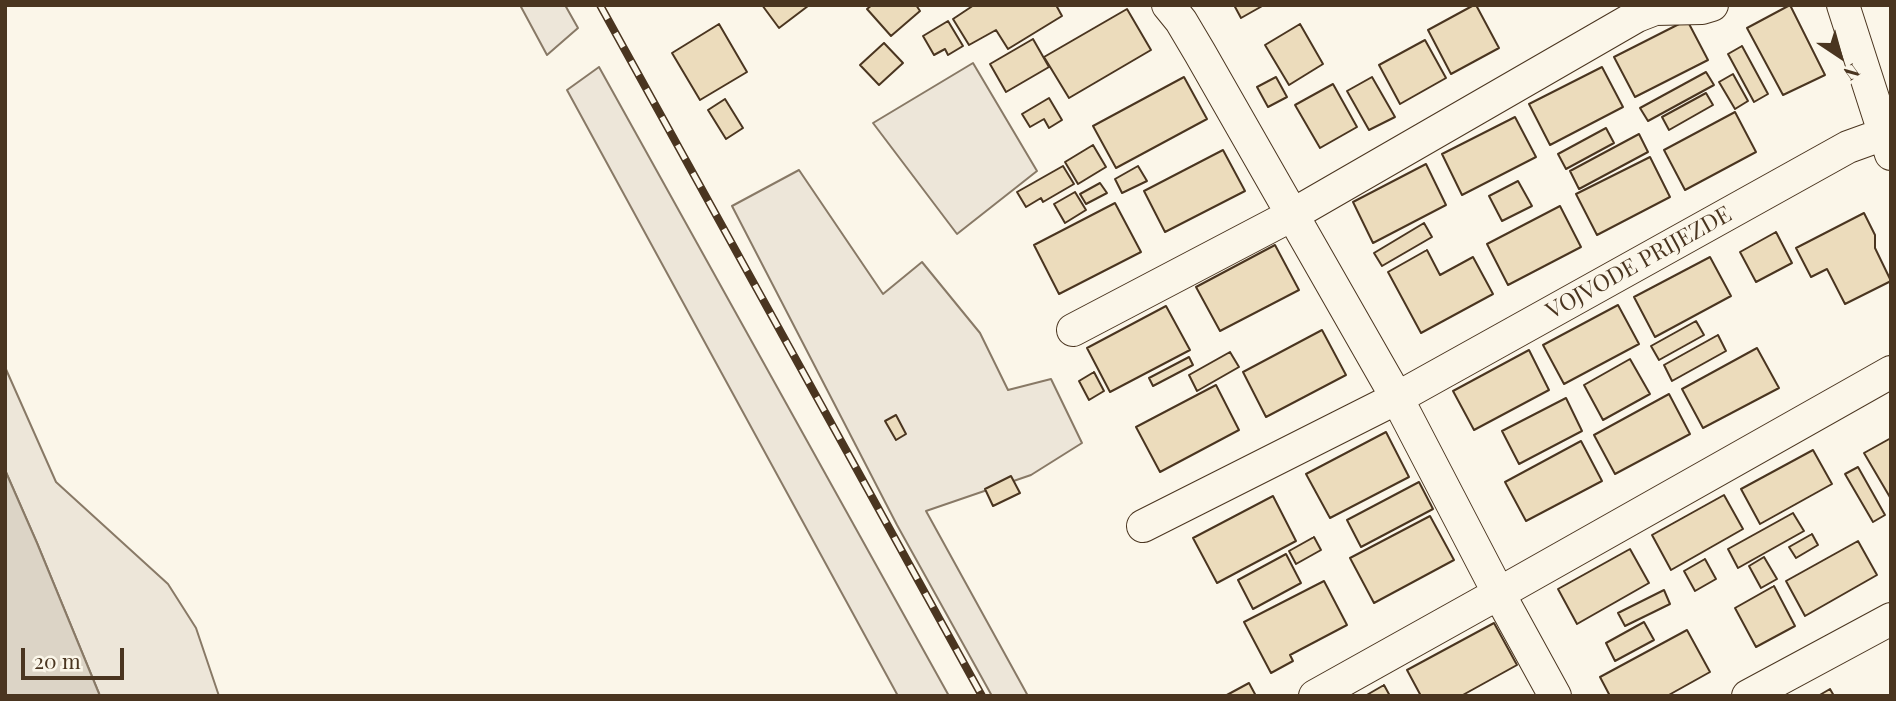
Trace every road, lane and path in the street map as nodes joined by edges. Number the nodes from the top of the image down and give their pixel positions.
1 (1168, 5) edge
2 (1712, 5) edge
3 (1843, 5) edge
4 (1888, 144) edge
5 (1292, 215) junction
6 (1073, 330) dead end
7 (1891, 372) edge
8 (1397, 398) junction
9 (1143, 526) dead end
10 (1499, 594) junction
11 (1891, 619) edge
12 (1315, 696) edge
13 (1555, 696) edge
14 (1748, 696) edge

1 - 5 street
2 - 5 street
3 - 4 street
4 - 8 street, VOJVODE PRIJEZDE
5 - 6 street
5 - 8 street
7 - 10 street
8 - 9 street, VOJVODE PRIJEZDE
8 - 10 street
10 - 12 street
10 - 13 street
11 - 14 street

